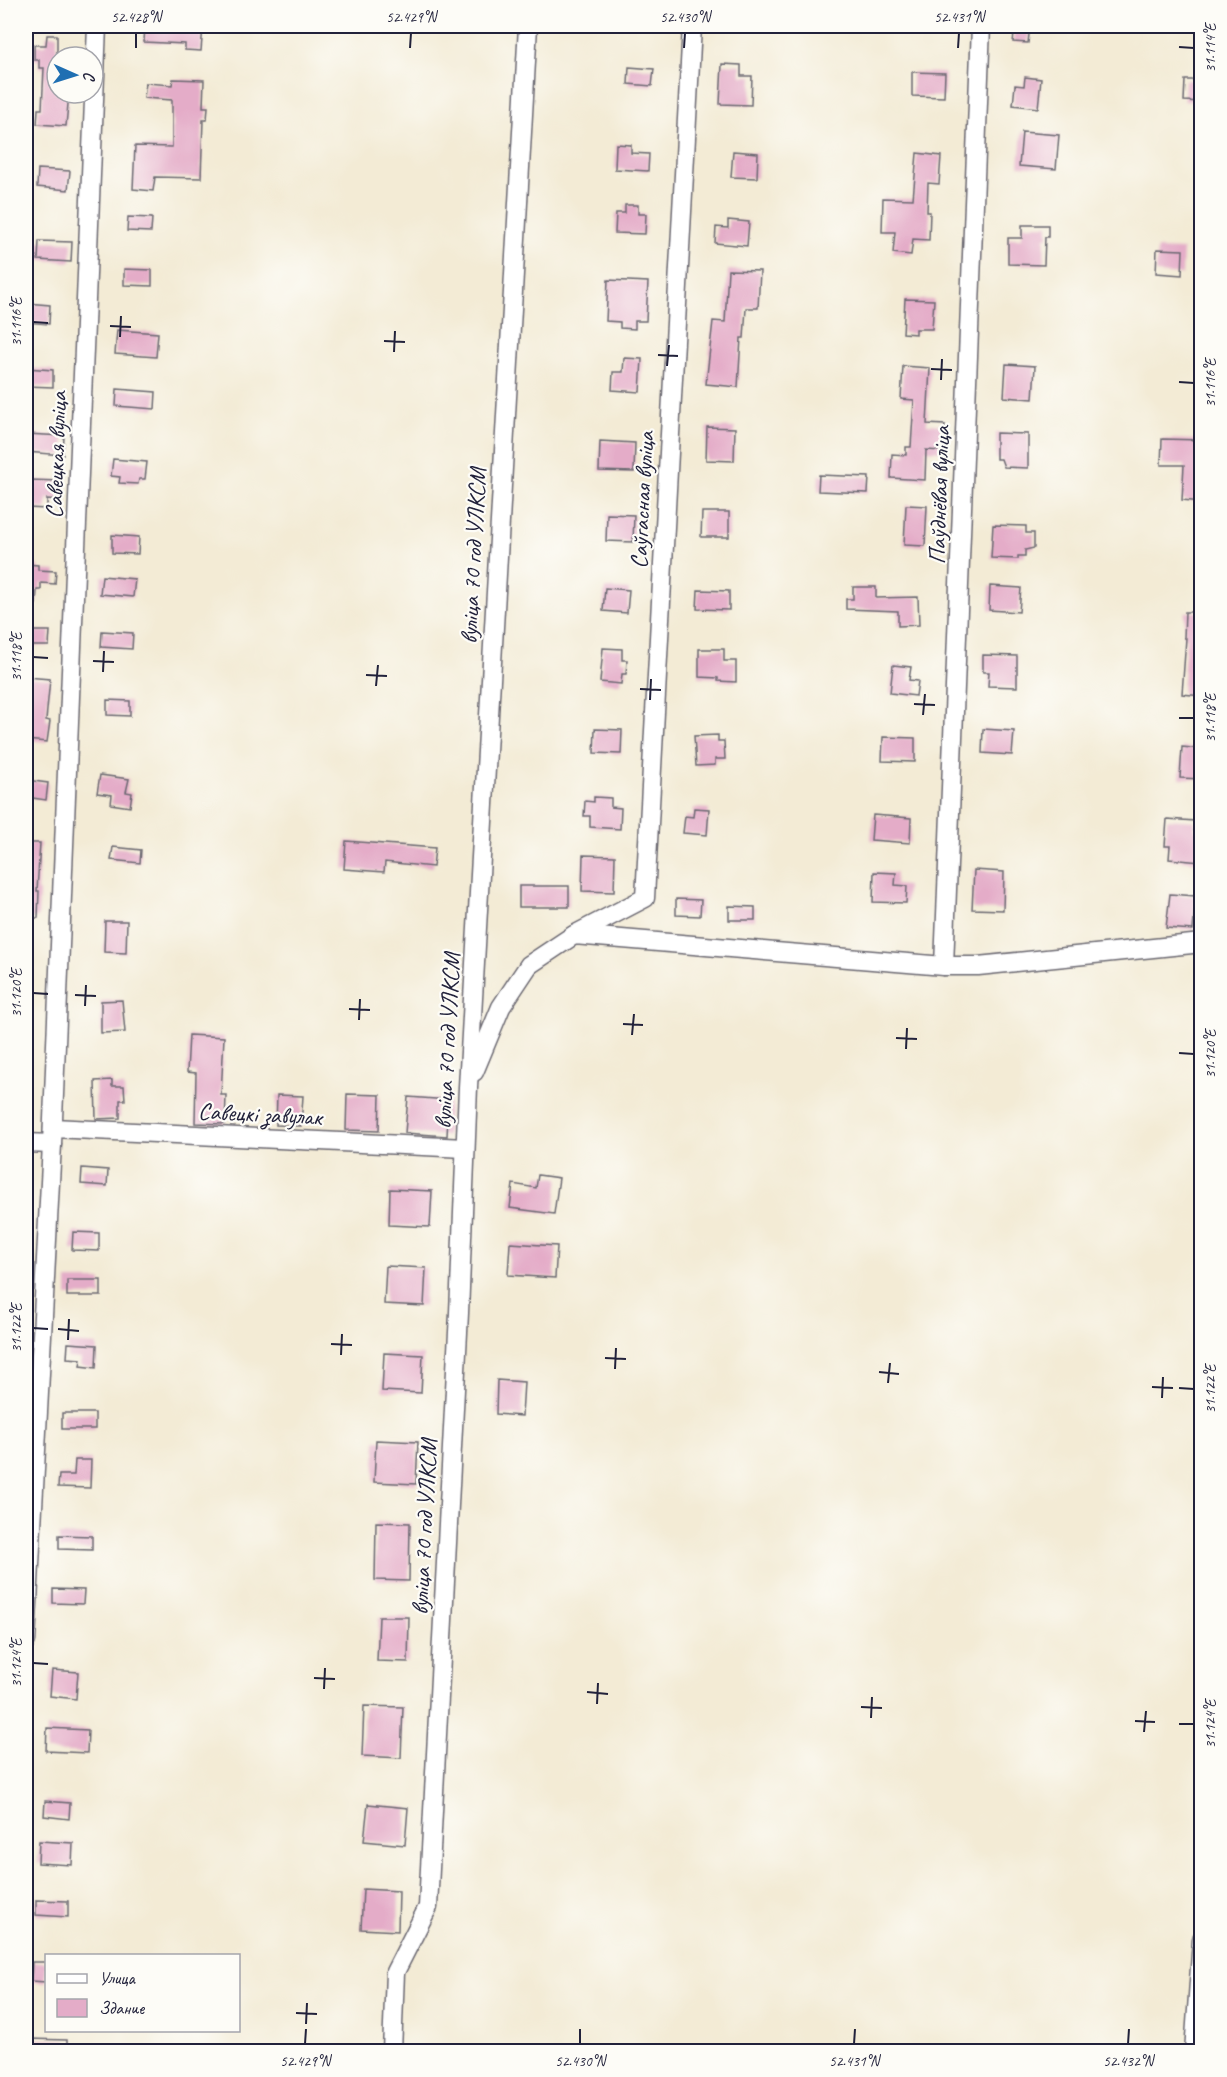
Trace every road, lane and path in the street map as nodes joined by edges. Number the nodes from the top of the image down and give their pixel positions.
1 (97, 26) edge
2 (528, 26) edge
3 (692, 26) edge
4 (981, 26) edge
5 (574, 935) junction
6 (1202, 943) edge
7 (944, 966) junction
8 (468, 1087) junction
9 (52, 1136) junction
10 (26, 1143) edge
11 (465, 1148) junction
12 (26, 1641) edge
13 (1202, 1939) edge
14 (392, 2052) edge
15 (1194, 2052) edge

1 - 9 street, Савецкая вуліца
2 - 8 street, вуліца 70 год УЛКСМ
3 - 5 street, Саўгасная вуліца
4 - 7 street, Паўднёвая вуліца
5 - 7 street
5 - 8 street
6 - 7 street
8 - 11 street, вуліца 70 год УЛКСМ
9 - 10 street, Савецкі завулак
9 - 11 street, Савецкі завулак
9 - 12 street, Савецкая вуліца
11 - 14 street, вуліца 70 год УЛКСМ
13 - 15 street

